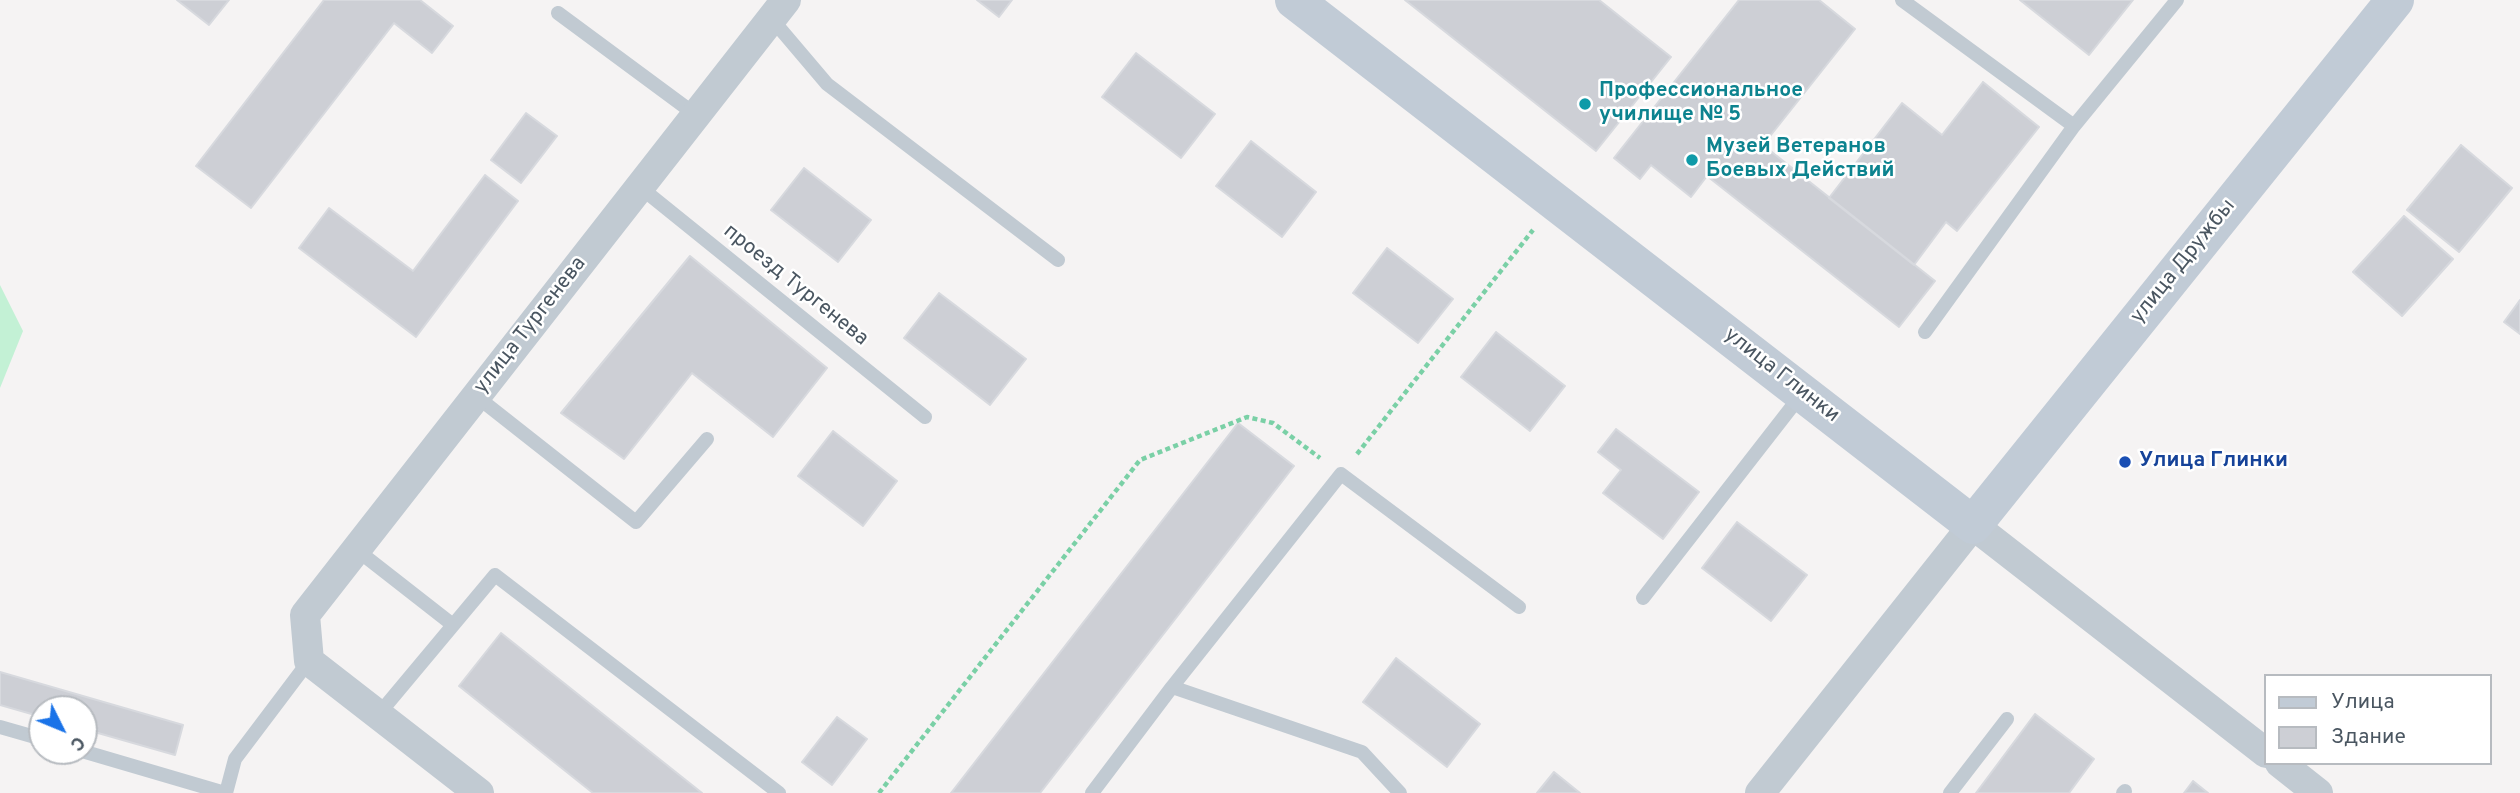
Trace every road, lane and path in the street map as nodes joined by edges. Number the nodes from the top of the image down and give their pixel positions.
1 (1294, 0) edge
2 (2177, 0) edge
3 (1911, 3) edge
4 (2386, 3) edge
5 (779, 9) edge
6 (558, 13) dead end
7 (696, 115) junction
8 (2074, 126) junction
9 (640, 187) junction
10 (1556, 202) junction
11 (1058, 260) dead end
12 (1925, 331) dead end
13 (1803, 393) junction
14 (476, 396) junction
15 (925, 417) dead end
16 (707, 439) dead end
17 (1341, 474) junction
18 (1973, 524) junction
19 (357, 550) junction
20 (1643, 598) dead end
21 (1519, 607) dead end
22 (453, 625) junction
23 (309, 661) junction
24 (1172, 687) junction
25 (378, 715) junction
26 (2007, 719) dead end
27 (0, 727) edge
28 (28, 735) edge
29 (2264, 751) edge
30 (98, 756) edge
31 (2282, 765) edge
32 (2313, 791) edge
33 (226, 793) edge
34 (479, 793) edge
35 (779, 793) edge
36 (879, 793) edge
37 (1091, 793) edge
38 (1400, 793) edge
39 (1760, 793) edge
40 (1950, 793) edge

1 - 10 street, улица Глинки
2 - 8 lane
3 - 8 lane
4 - 18 street, улица Дружбы
5 - 7 street, улица Тургенева
5 - 11 lane
6 - 7 lane
7 - 9 street, улица Тургенева
8 - 12 lane
9 - 14 street, улица Тургенева
9 - 15 lane, проезд Тургенева
10 - 13 street, улица Глинки
10 - 17 path
13 - 18 street, улица Глинки
13 - 20 lane
14 - 16 lane
14 - 19 street, улица Тургенева
17 - 21 lane
17 - 24 lane
17 - 36 path
18 - 29 street, улица Глинки
18 - 39 street
19 - 22 lane
19 - 23 street, улица Тургенева
22 - 25 lane
22 - 35 lane
23 - 25 street
23 - 33 lane
24 - 37 lane
24 - 38 lane
25 - 34 street
26 - 40 lane
27 - 28 lane
30 - 33 lane
31 - 32 street

